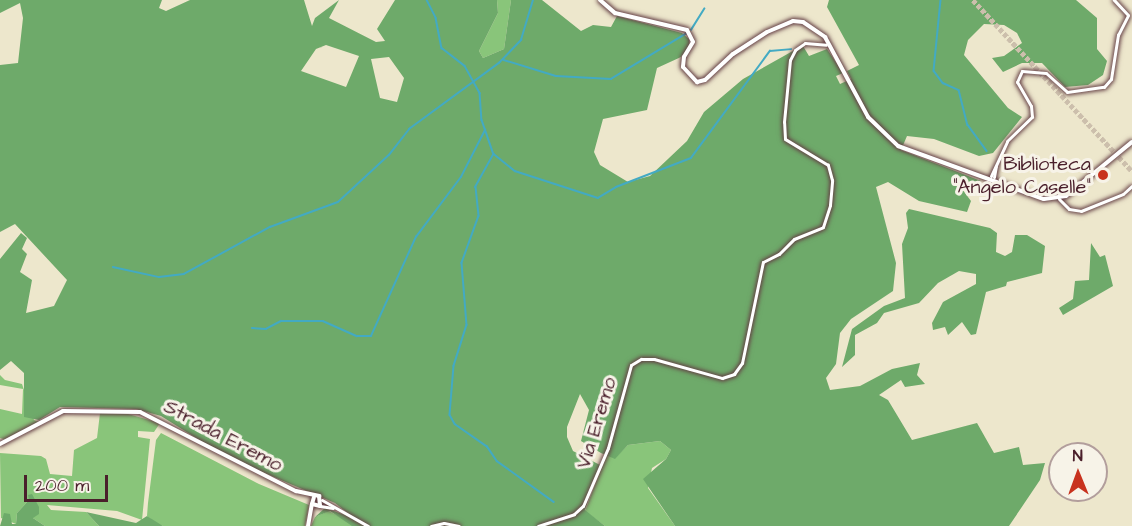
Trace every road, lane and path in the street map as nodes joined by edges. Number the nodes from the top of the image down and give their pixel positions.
1 (600, 0) edge
2 (1114, 0) edge
3 (827, 45) junction
4 (1132, 142) edge
5 (992, 178) junction
6 (1132, 186) edge
7 (1059, 200) junction
8 (0, 444) edge
9 (296, 491) junction
10 (314, 497) junction
11 (322, 500) junction
12 (311, 503) junction
13 (319, 506) junction
14 (338, 510) junction
15 (310, 519) junction
16 (308, 526) edge
17 (368, 526) edge
18 (432, 526) edge
19 (459, 526) edge
20 (538, 526) edge

1 - 3 main road
2 - 5 street
3 - 5 main road
3 - 20 street, Via Eremo
4 - 7 main road
5 - 7 main road
6 - 7 street
8 - 9 main road, Strada Eremo
9 - 10 main road, Strada Eremo
9 - 12 main road, Strada Eremo
10 - 11 main road, Strada Eremo
10 - 12 main road
11 - 13 main road
11 - 14 street
12 - 13 main road, Strada Eremo
12 - 15 main road
13 - 14 street
13 - 15 main road
14 - 17 street
15 - 16 main road
18 - 19 street

